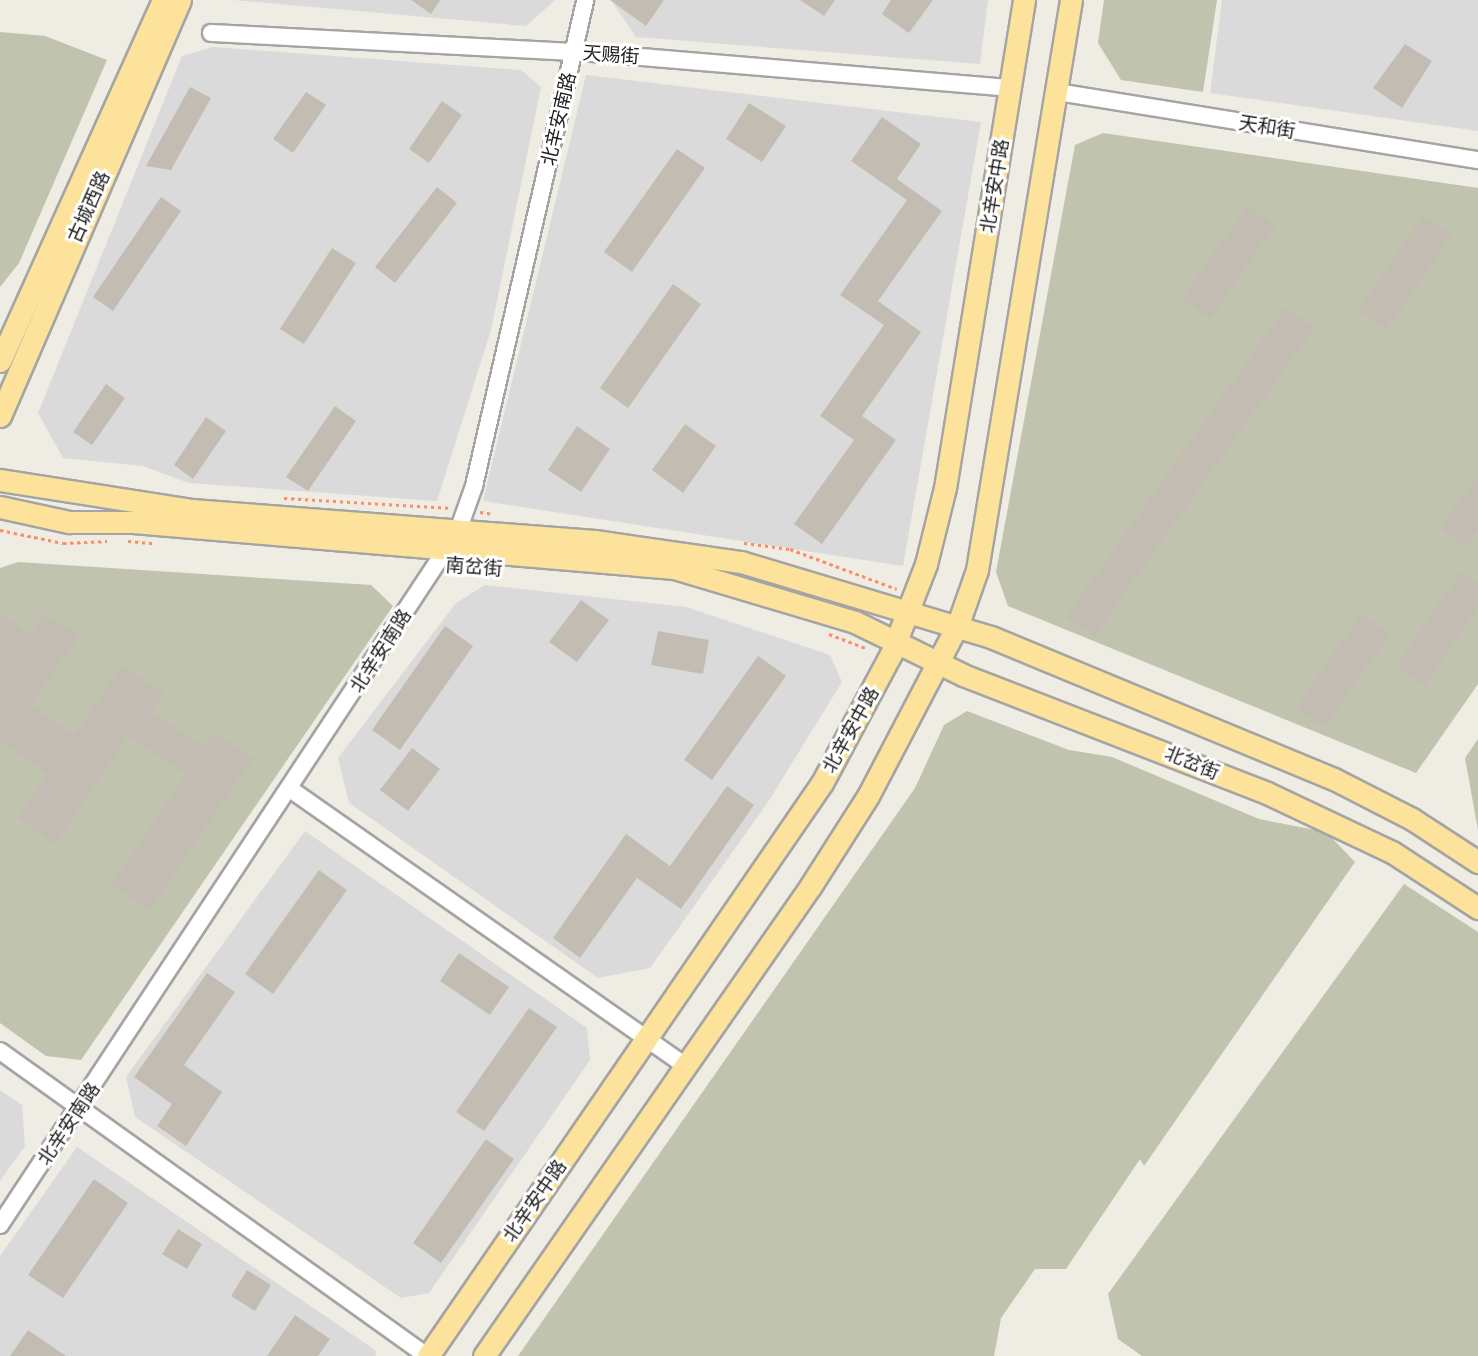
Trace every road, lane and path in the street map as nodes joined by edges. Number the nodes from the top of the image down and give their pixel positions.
1 (163, 0) edge
2 (180, 0) edge
3 (585, 0) edge
4 (1024, 0) edge
5 (1071, 0) edge
6 (211, 33) dead end
7 (575, 52) junction
8 (1010, 88) junction
9 (1056, 92) junction
10 (1478, 160) edge
11 (0, 361) edge
12 (0, 416) edge
13 (0, 480) edge
14 (0, 507) edge
15 (0, 530) edge
16 (454, 540) junction
17 (161, 543) dead end
18 (908, 610) junction
19 (958, 624) junction
20 (820, 630) dead end
21 (893, 648) junction
22 (938, 661) junction
23 (290, 789) junction
24 (1478, 862) edge
25 (1478, 908) edge
26 (647, 1040) junction
27 (0, 1051) edge
28 (685, 1066) junction
29 (81, 1107) junction
30 (0, 1226) edge
31 (428, 1356) edge
32 (484, 1356) edge

1 - 11 main road, 古城西路
2 - 12 main road, 古城西路
3 - 7 street, 北辛安南路
4 - 8 main road, 北辛安中路
5 - 9 main road
6 - 7 street, 天赐街
7 - 8 street, 天赐街
7 - 16 street, 北辛安南路
8 - 18 main road, 北辛安中路
9 - 10 street, 天和街
9 - 19 main road
13 - 16 main road, 南岔街
14 - 16 main road, 南岔街
15 - 17 path
16 - 18 main road, 南岔街
16 - 21 main road, 南岔街
16 - 23 street, 北辛安南路
18 - 19 main road, 北岔街
18 - 21 main road, 北辛安中路
19 - 22 main road
19 - 24 main road, 北岔街
20 - 21 path
21 - 22 main road, 北岔街
21 - 26 main road, 北辛安中路
22 - 25 main road, 北岔街
22 - 28 main road
23 - 26 street
23 - 29 street, 北辛安南路
26 - 28 street
26 - 31 main road, 北辛安中路
27 - 29 street
28 - 32 main road
29 - 30 street, 北辛安南路
29 - 31 street

